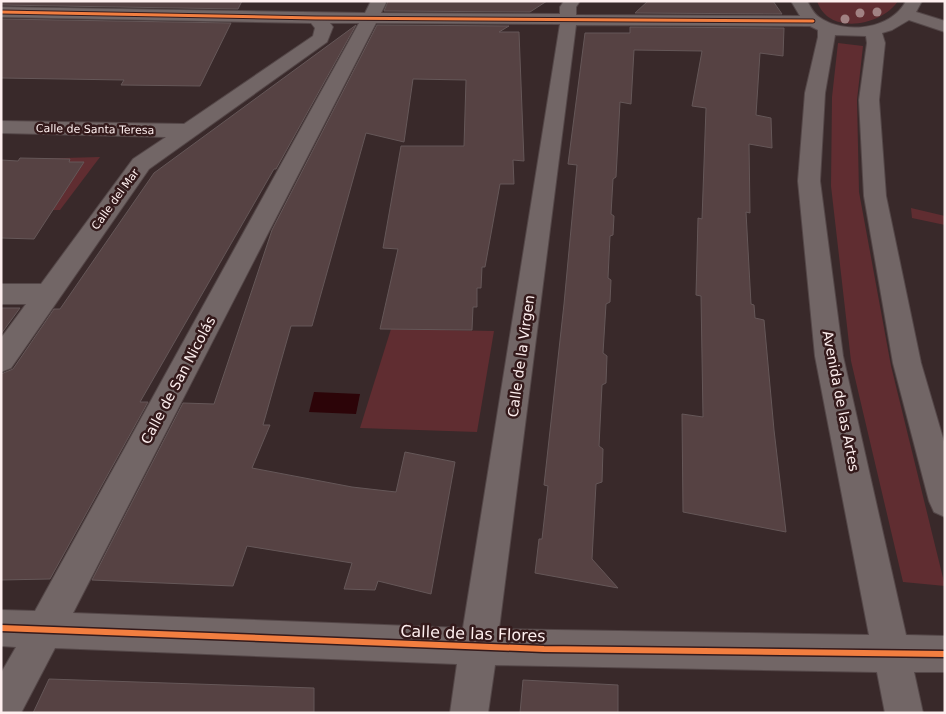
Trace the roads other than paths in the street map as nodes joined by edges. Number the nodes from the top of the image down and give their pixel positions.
1 (800, 1) edge
2 (910, 8) edge
3 (374, 9) edge
4 (571, 10) edge
5 (1, 12) edge
6 (820, 24) junction
7 (945, 27) edge
8 (873, 32) junction
9 (335, 36) junction
10 (1, 127) edge
11 (188, 131) junction
12 (1, 294) edge
13 (47, 294) junction
14 (1, 360) edge
15 (945, 501) edge
16 (1, 628) edge
17 (46, 628) junction
18 (478, 646) junction
19 (945, 654) edge
20 (893, 655) junction
21 (1, 712) edge
22 (469, 713) edge
23 (904, 713) edge

1 - 6 street
2 - 7 street
2 - 8 street
3 - 4 street
3 - 9 street, Calle de San Nicolás
3 - 9 street
4 - 6 street
4 - 18 street, Calle de la Virgen
5 - 9 street
6 - 8 street
6 - 20 street, Avenida de las Artes
8 - 15 street
9 - 11 street, Calle del Mar
9 - 17 street, Calle de San Nicolás
10 - 11 street, Calle de Santa Teresa
11 - 13 street, Calle del Mar
12 - 13 street
13 - 14 street, Calle del Mar
16 - 17 street, Calle de las Flores
17 - 18 street, Calle de las Flores
17 - 21 street, Calle de San Nicolás
18 - 20 street, Calle de las Flores
18 - 22 street, Calle de la Virgen
19 - 20 street, Calle de las Flores
20 - 23 street, Avenida de las Artes

